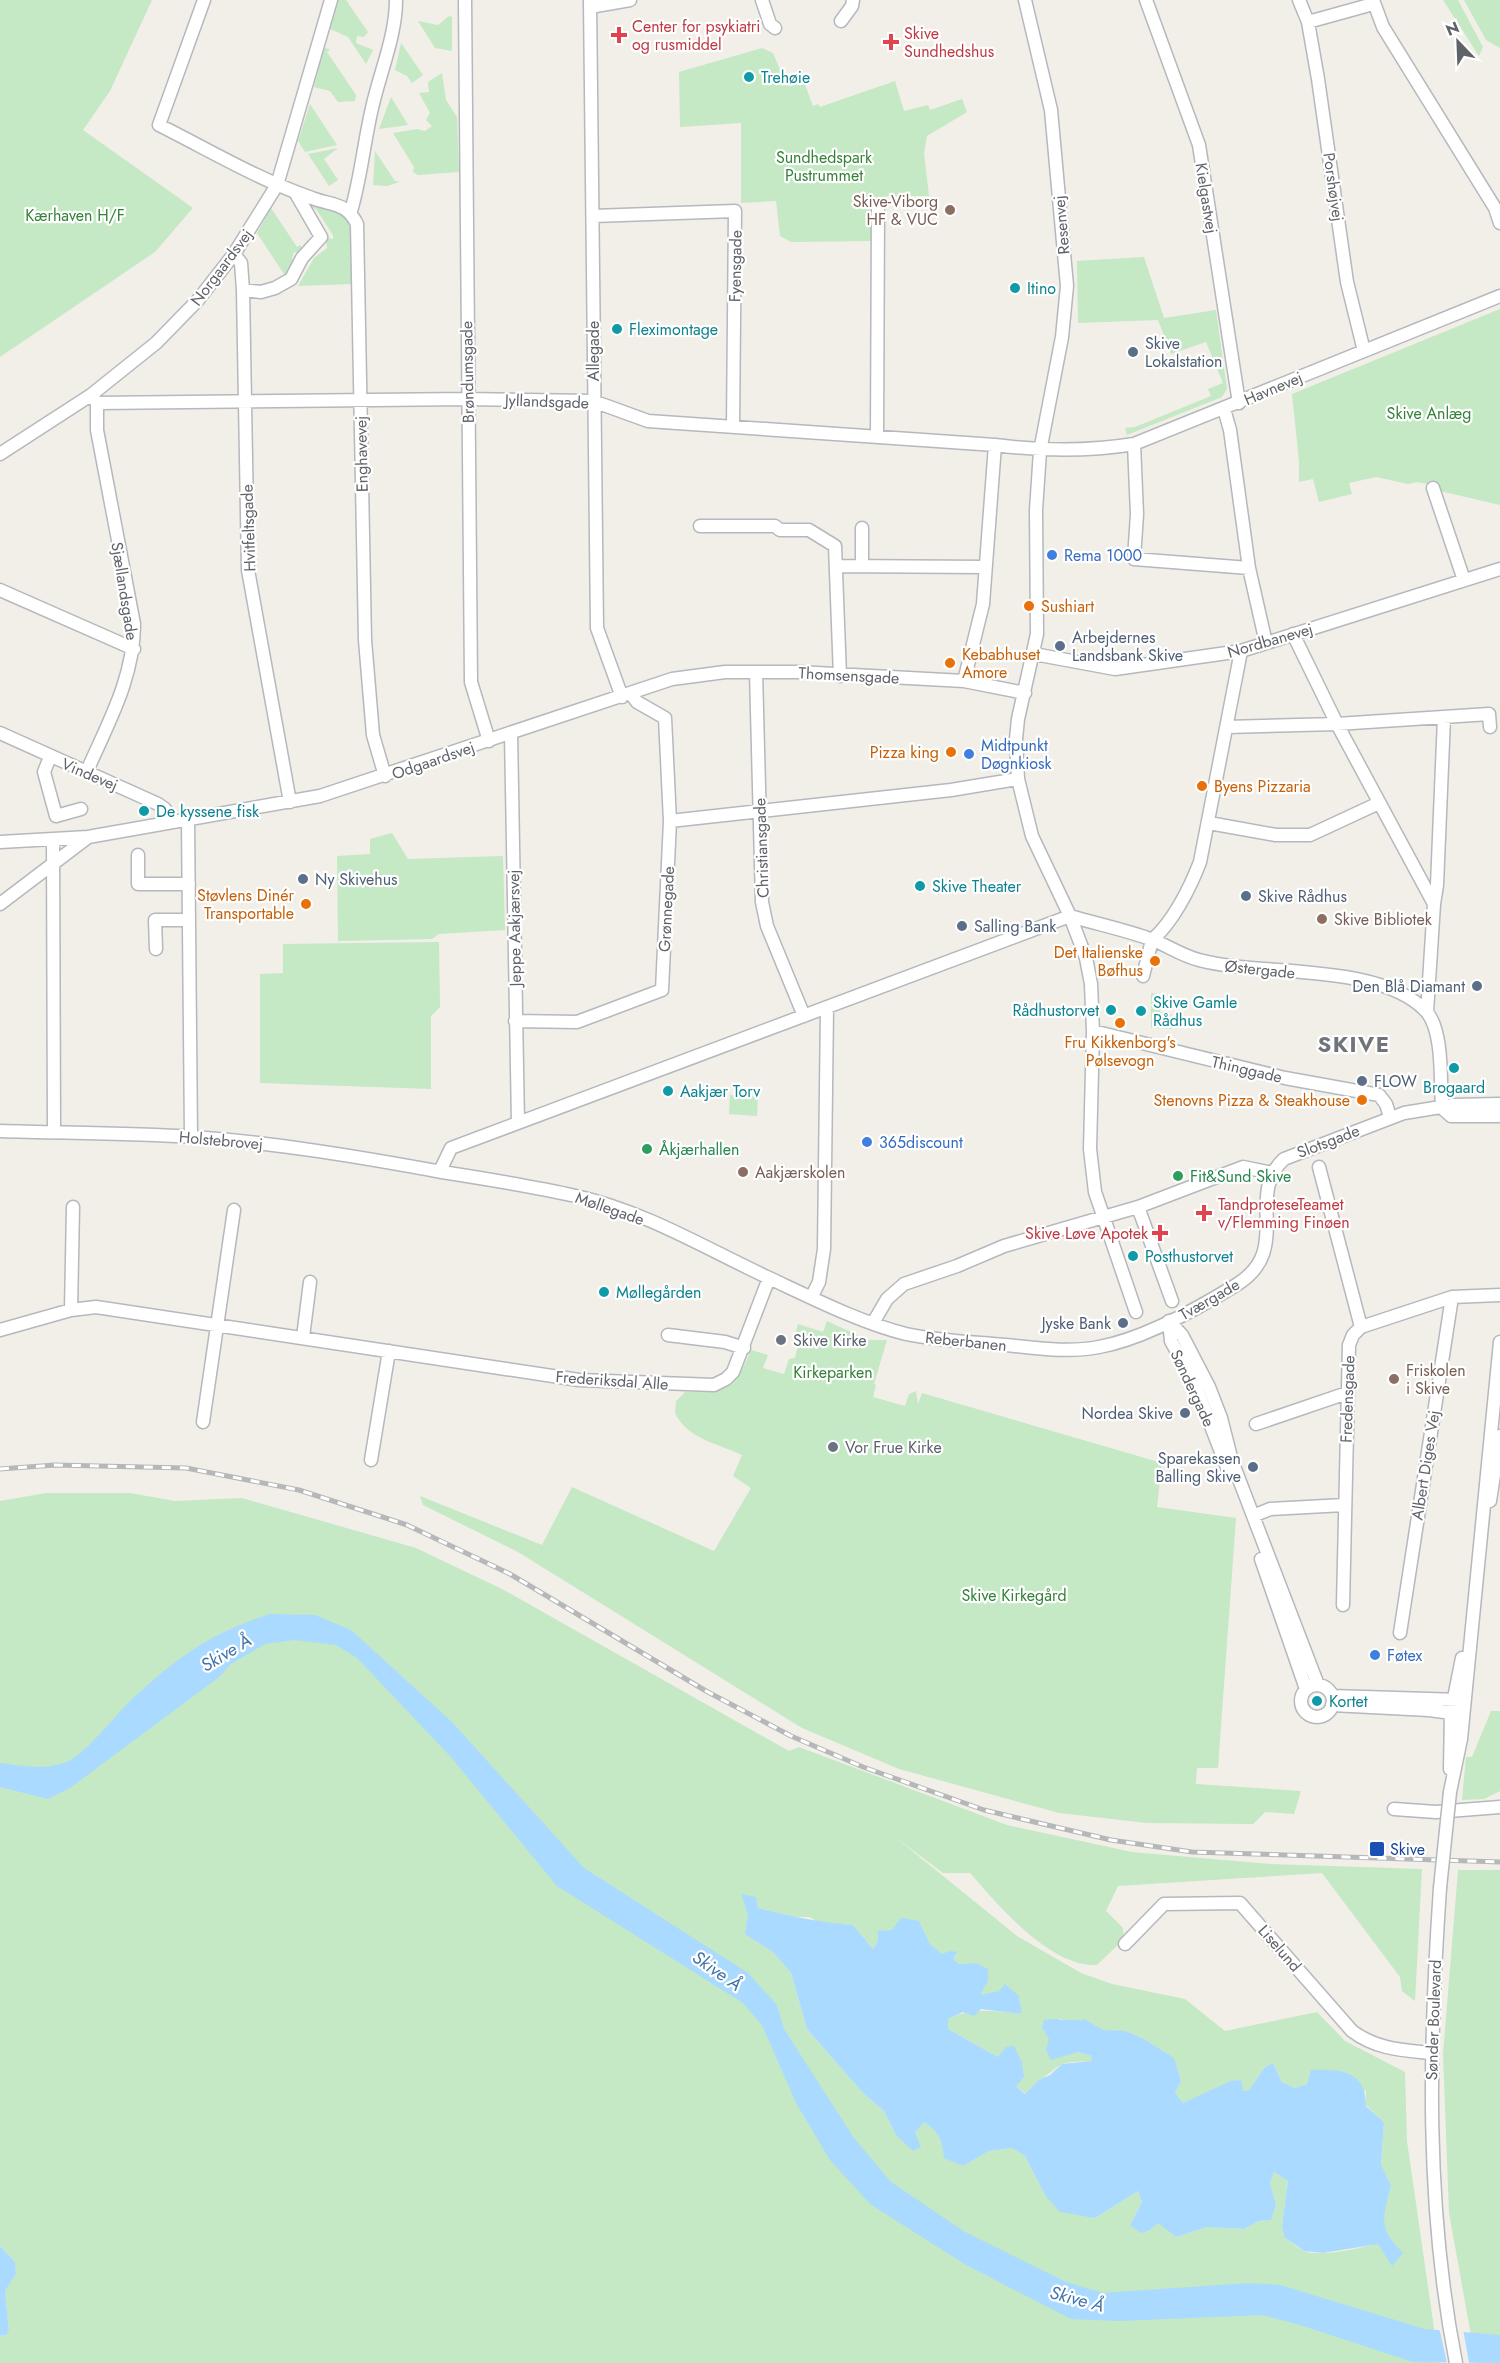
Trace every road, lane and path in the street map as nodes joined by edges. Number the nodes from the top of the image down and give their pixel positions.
1 (204, 0) edge
2 (331, 0) edge
3 (396, 0) edge
4 (465, 0) edge
5 (630, 0) edge
6 (762, 0) edge
7 (853, 0) edge
8 (1025, 0) edge
9 (1146, 0) edge
10 (1299, 0) edge
11 (1373, 2) edge
12 (590, 4) edge
13 (841, 21) dead end
14 (1308, 22) junction
15 (775, 28) dead end
16 (277, 185) junction
17 (295, 192) junction
18 (878, 208) dead end
19 (351, 211) junction
20 (593, 216) junction
21 (1500, 223) edge
22 (234, 254) junction
23 (243, 290) junction
24 (1500, 296) edge
25 (1364, 351) junction
26 (94, 399) junction
27 (467, 399) junction
28 (593, 401) junction
29 (244, 402) junction
30 (360, 402) junction
31 (1239, 402) junction
32 (1224, 409) junction
33 (733, 427) junction
34 (877, 437) junction
35 (1134, 444) junction
36 (995, 445) junction
37 (1040, 451) junction
38 (0, 454) edge
39 (1433, 488) dead end
40 (700, 526) dead end
41 (862, 528) dead end
42 (836, 566) junction
43 (862, 566) junction
44 (985, 567) junction
45 (1249, 568) junction
46 (1500, 569) edge
47 (1464, 580) junction
48 (0, 591) edge
49 (1293, 634) junction
50 (1266, 643) junction
51 (134, 649) junction
52 (1241, 651) junction
53 (1034, 654) junction
54 (756, 672) junction
55 (840, 676) junction
56 (672, 679) joint
57 (964, 681) junction
58 (1025, 693) junction
59 (626, 696) junction
60 (1444, 717) junction
61 (1337, 724) junction
62 (1490, 726) dead end
63 (1227, 727) junction
64 (0, 733) edge
65 (511, 733) junction
66 (489, 741) junction
67 (50, 757) junction
68 (87, 771) junction
69 (385, 776) junction
70 (1018, 779) junction
71 (290, 802) junction
72 (1379, 802) junction
73 (81, 809) dead end
74 (759, 812) junction
75 (188, 820) junction
76 (670, 821) junction
77 (172, 822) junction
78 (1209, 823) junction
79 (88, 837) junction
80 (53, 839) junction
81 (0, 842) edge
82 (138, 855) dead end
83 (54, 863) junction
84 (189, 884) junction
85 (0, 904) edge
86 (1434, 904) junction
87 (1070, 916) junction
88 (189, 920) junction
89 (1152, 940) junction
90 (156, 949) dead end
91 (1143, 976) dead end
92 (827, 1008) junction
93 (1427, 1012) junction
94 (804, 1016) junction
95 (515, 1022) junction
96 (1094, 1031) junction
97 (1500, 1104) edge
98 (1442, 1108) junction
99 (1500, 1116) edge
100 (1390, 1117) junction
101 (518, 1123) junction
102 (0, 1131) edge
103 (54, 1132) junction
104 (191, 1137) junction
105 (1319, 1167) dead end
106 (440, 1171) junction
107 (1272, 1173) junction
108 (73, 1207) dead end
109 (1138, 1207) junction
110 (234, 1210) dead end
111 (1102, 1219) junction
112 (769, 1278) junction
113 (310, 1282) dead end
114 (1500, 1294) edge
115 (812, 1296) junction
116 (1452, 1297) junction
117 (1172, 1301) dead end
118 (71, 1310) junction
119 (1136, 1312) dead end
120 (1169, 1321) junction
121 (873, 1323) junction
122 (219, 1325) junction
123 (1361, 1328) junction
124 (0, 1330) edge
125 (668, 1335) dead end
126 (303, 1337) junction
127 (1500, 1342) edge
128 (744, 1348) junction
129 (389, 1351) junction
130 (1498, 1390) edge
131 (1347, 1393) junction
132 (203, 1422) dead end
133 (1256, 1424) dead end
134 (1500, 1436) edge
135 (371, 1460) dead end
136 (1344, 1505) junction
137 (1252, 1516) junction
138 (1482, 1540) junction
139 (1343, 1605) dead end
140 (1400, 1633) dead end
141 (1312, 1687) junction
142 (1459, 1700) junction
143 (1332, 1701) junction
144 (1457, 1714) junction
145 (1500, 1807) edge
146 (1394, 1809) dead end
147 (1125, 1944) dead end
148 (1430, 2053) junction
149 (1451, 2319) junction
150 (1456, 2363) edge
151 (1463, 2363) edge

1 - 16 street
2 - 16 street, Norgaardsvej
3 - 19 street
4 - 27 street, Brøndumsgade
5 - 12 street
6 - 15 street
7 - 13 street
8 - 37 street, Resenvej
9 - 31 street, Kielgastvej
10 - 14 street, Porshøjvej
11 - 14 street
11 - 21 street
12 - 20 street, Allegade
14 - 25 street, Porshøjvej
16 - 17 street
16 - 22 street, Norgaardsvej
17 - 19 street
17 - 23 street
18 - 34 street
19 - 30 street, Enghavevej
20 - 28 street, Allegade
20 - 33 street, Fyensgade
22 - 23 street, Hvitfeltsgade
22 - 26 street, Norgaardsvej
23 - 29 street, Hvitfeltsgade
24 - 25 street, Havnevej
25 - 31 street, Havnevej
26 - 29 street, Jyllandsgade
26 - 38 street, Norgaardsvej
26 - 51 street, Sjællandsgade
27 - 28 street, Jyllandsgade
27 - 30 street, Jyllandsgade
27 - 66 street, Brøndumsgade
28 - 33 street, Jyllandsgade
28 - 59 street, Allegade
29 - 30 street, Jyllandsgade
29 - 71 street, Hvitfeltsgade
30 - 69 street, Enghavevej
31 - 32 street, Havnevej
32 - 35 street, Havnevej
32 - 45 street
33 - 34 street, Jyllandsgade
34 - 36 street, Jyllandsgade
35 - 37 street, Havnevej
35 - 45 street
36 - 37 street, Jyllandsgade
36 - 44 street
37 - 53 street, Resenvej
39 - 47 street
40 - 42 street
41 - 43 street
42 - 43 street
42 - 55 street
43 - 44 street
44 - 57 street
45 - 50 street
46 - 47 street, Nordbanevej
47 - 49 street, Nordbanevej
48 - 51 street
49 - 50 street, Nordbanevej
49 - 61 street
50 - 52 street, Nordbanevej
51 - 68 street, Sjællandsgade
52 - 53 street, Nordbanevej
52 - 63 street
53 - 58 street, Resenvej
54 - 55 street, Thomsensgade
54 - 56 street, Thomsensgade
54 - 74 street, Christiansgade
55 - 57 street, Thomsensgade
56 - 59 street, Odgaardsvej
57 - 58 street, Thomsensgade
58 - 70 street, Resenvej
59 - 65 street, Odgaardsvej
59 - 76 street, Grønnegade
60 - 61 street
60 - 62 street
60 - 86 street
61 - 63 street
61 - 72 street
63 - 78 street
64 - 67 street, Vindevej
65 - 66 street, Odgaardsvej
65 - 95 street, Jeppe Aakjærsvej
66 - 69 street, Odgaardsvej
67 - 68 street, Vindevej
67 - 73 street
68 - 77 street, Vindevej
69 - 71 street, Odgaardsvej
70 - 74 street
70 - 87 street, Resenvej
71 - 75 street, Odgaardsvej
72 - 78 street
72 - 86 street
74 - 76 street
74 - 94 street, Christiansgade
75 - 77 street, Odgaardsvej
75 - 84 street
76 - 95 street, Grønnegade
77 - 79 street, Odgaardsvej
78 - 89 street
79 - 80 street, Odgaardsvej
79 - 83 street
80 - 81 street, Odgaardsvej
80 - 83 street
82 - 84 street
83 - 85 street
83 - 103 street
84 - 88 street
86 - 93 street
87 - 89 street, Østergade
87 - 92 street
87 - 96 street, Resenvej
88 - 90 street
88 - 104 street
89 - 91 street
89 - 93 street, Østergade
92 - 94 street
92 - 115 street
93 - 98 street, Østergade
94 - 101 street
95 - 101 street, Jeppe Aakjærsvej
96 - 100 street, Thinggade
96 - 111 street, Resenvej
97 - 98 street, Slotsgade
98 - 99 street
98 - 100 street, Slotsgade
100 - 107 street, Slotsgade
101 - 106 street
102 - 103 street, Holstebrovej
103 - 104 street, Holstebrovej
104 - 106 street, Holstebrovej
105 - 123 street
106 - 112 street, Møllegade
107 - 109 street
107 - 120 street, Tværgade
108 - 118 street
109 - 111 street
109 - 117 street
110 - 122 street
111 - 119 street, Resenvej
111 - 121 street
112 - 115 street, Reberbanen
112 - 128 street, Frederiksdal Alle
113 - 126 street
114 - 116 street
115 - 121 street, Reberbanen
116 - 123 street
116 - 140 street, Albert Diges Vej
118 - 122 street, Frederiksdal Alle
118 - 124 street, Frederiksdal Alle
120 - 121 street, Reberbanen
120 - 137 street, Søndergade
120 - 141 street, Søndergade
122 - 126 street, Frederiksdal Alle
122 - 132 street
123 - 131 street, Fredensgade
125 - 128 street
126 - 129 street, Frederiksdal Alle
127 - 130 street, Sønder Boulevard
128 - 129 street, Frederiksdal Alle
129 - 135 street
130 - 138 street, Sønder Boulevard
131 - 133 street
131 - 136 street, Fredensgade
134 - 138 street, Sønder Boulevard
136 - 137 street
136 - 139 street, Fredensgade
137 - 141 street, Søndergade
138 - 142 street, Sønder Boulevard
141 - 143 street
141 - 143 street
142 - 143 street
142 - 144 street, Sønder Boulevard
143 - 144 street
144 - 148 street, Sønder Boulevard, bridge
145 - 146 street
147 - 148 street, Liselund
148 - 149 street, Sønder Boulevard
149 - 150 street, Sønder Boulevard
149 - 151 street, Sønder Boulevard

